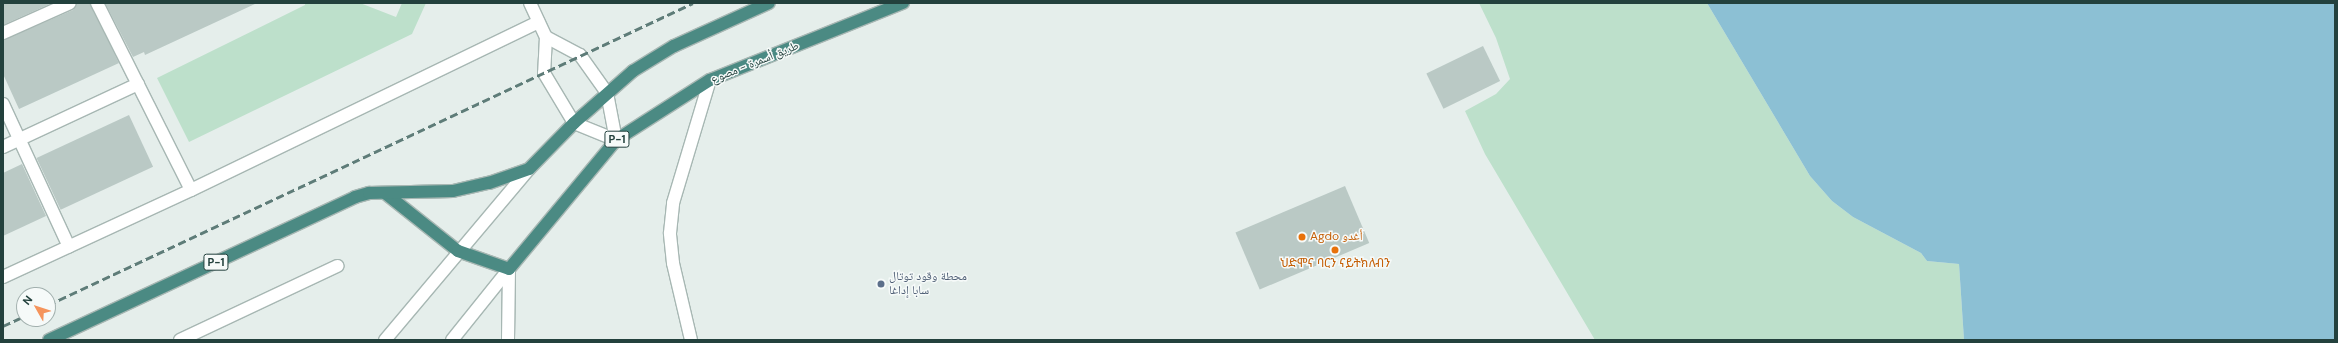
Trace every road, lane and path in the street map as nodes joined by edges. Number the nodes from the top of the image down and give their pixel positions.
1 (70, 3) edge
2 (97, 3) edge
3 (530, 3) edge
4 (769, 3) edge
5 (902, 3) edge
6 (538, 22) junction
7 (3, 33) edge
8 (546, 37) junction
9 (710, 80) junction
10 (138, 84) junction
11 (607, 93) junction
12 (3, 104) edge
13 (574, 123) junction
14 (19, 140) junction
15 (616, 140) junction
16 (3, 147) edge
17 (529, 169) junction
18 (191, 190) junction
19 (385, 193) junction
20 (69, 247) junction
21 (458, 251) junction
22 (337, 266) dead end
23 (509, 269) junction
24 (3, 277) edge
25 (49, 340) edge
26 (180, 340) edge
27 (385, 340) edge
28 (452, 340) edge
29 (508, 340) edge
30 (691, 340) edge

1 - 7 street
2 - 10 street
3 - 6 street
4 - 11 highway, P-1
5 - 9 highway, طريق أسمرة - مصوع / P-1
6 - 8 street
6 - 18 street
8 - 11 street
8 - 13 street
9 - 15 highway, طريق أسمرة - مصوع / P-1
9 - 30 street
10 - 14 street
10 - 18 street
11 - 13 highway, P-1
11 - 15 street
12 - 14 street
13 - 15 street
13 - 17 highway, P-1
14 - 16 street
14 - 20 street
15 - 23 highway, طريق أسمرة - مصوع / P-1
17 - 19 highway, P-1
17 - 21 street
18 - 20 street
19 - 21 highway
19 - 25 highway, P-1
20 - 24 street
21 - 23 highway
21 - 27 street
22 - 26 street
23 - 28 street
23 - 29 street

